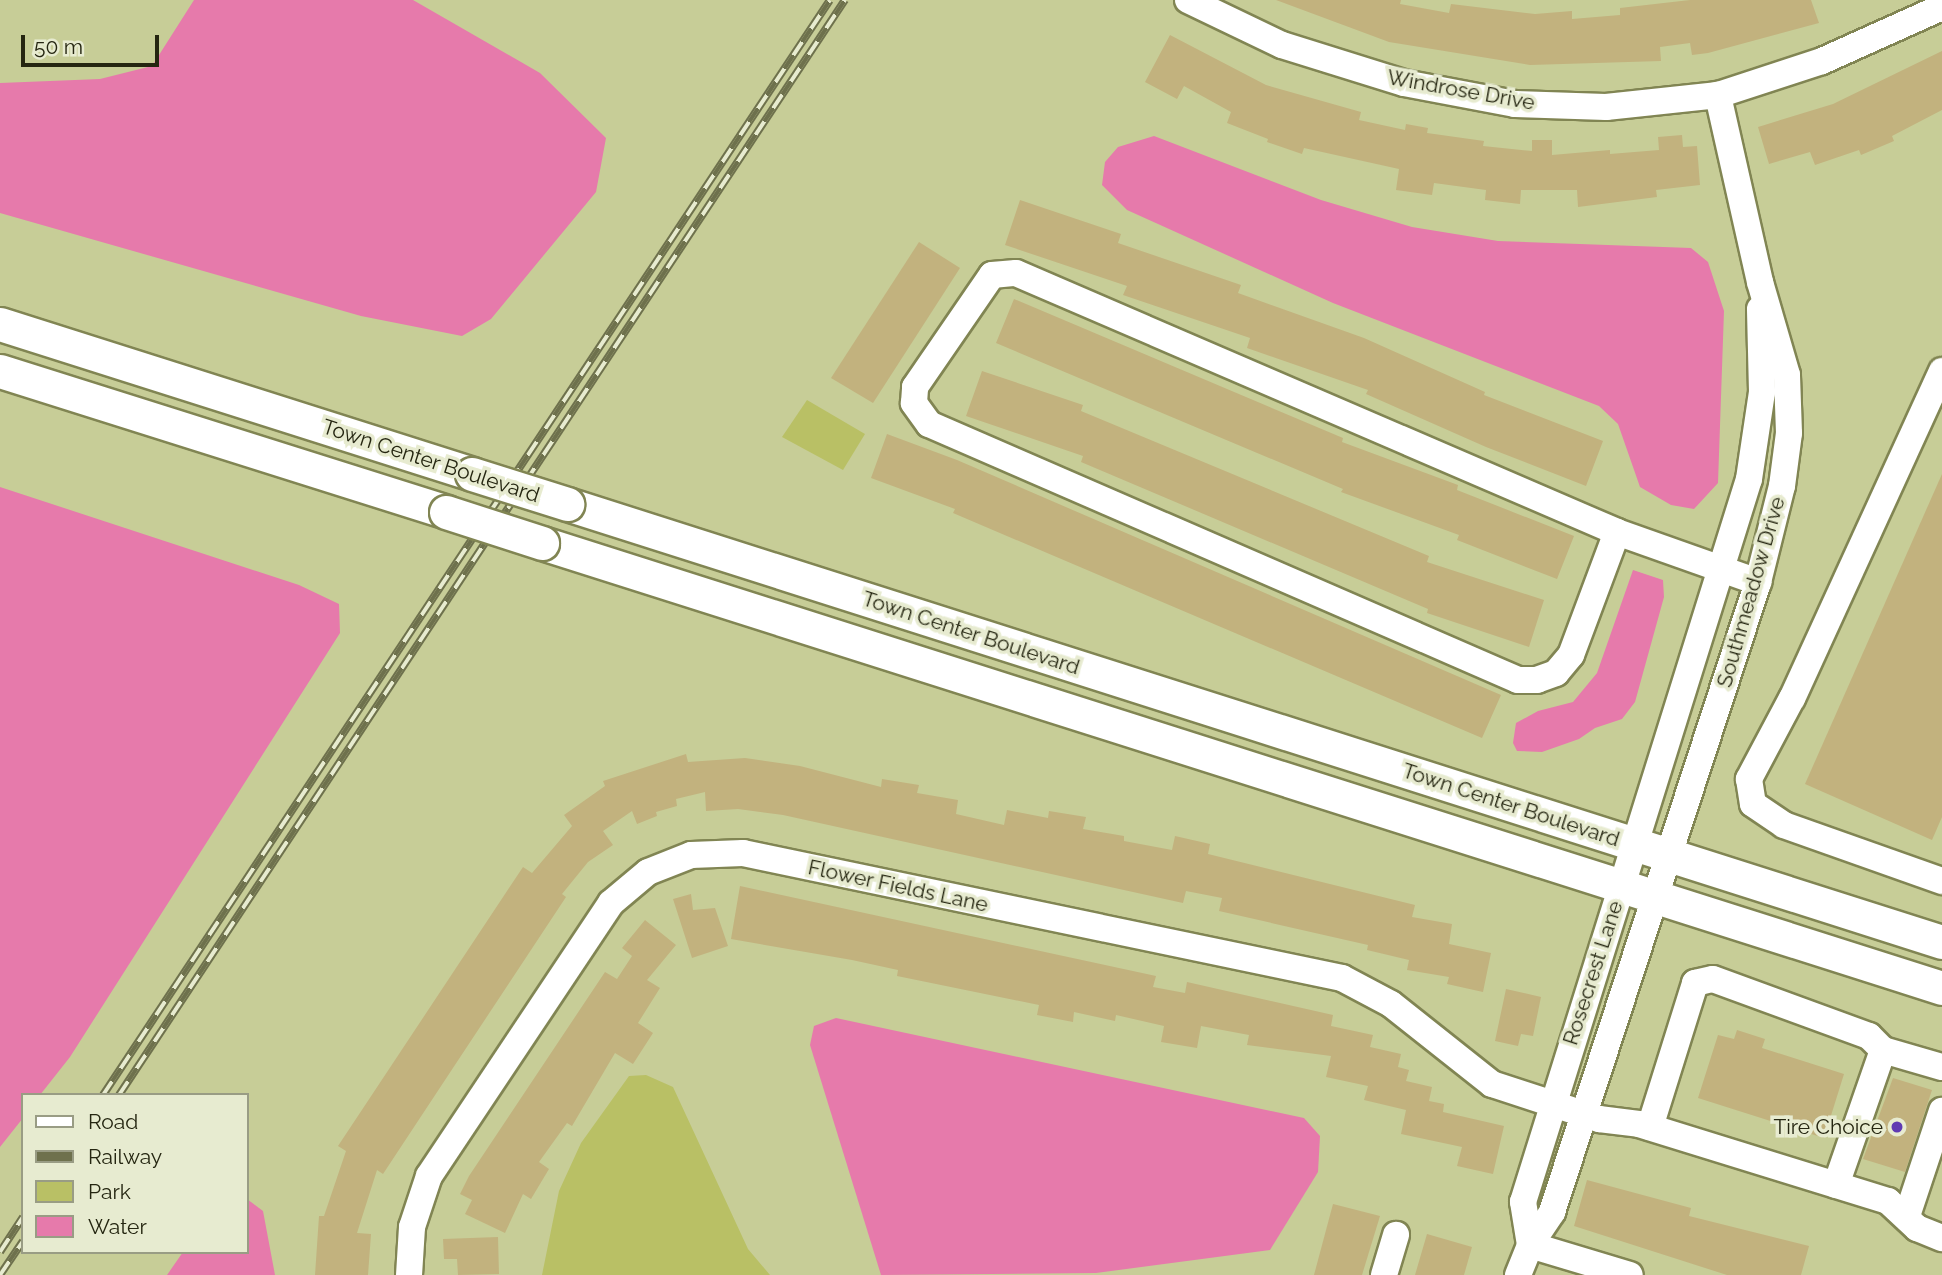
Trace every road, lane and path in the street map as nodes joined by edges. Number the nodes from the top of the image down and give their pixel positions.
1 (1188, 0) edge
2 (1942, 7) edge
3 (1718, 95) junction
4 (1760, 282) junction
5 (0, 324) edge
6 (0, 371) edge
7 (1942, 371) edge
8 (1617, 531) junction
9 (1722, 569) junction
10 (1758, 582) junction
11 (1634, 845) junction
12 (1669, 855) junction
13 (1942, 881) edge
14 (1621, 886) junction
15 (1655, 896) junction
16 (1942, 942) edge
17 (1942, 988) edge
18 (1883, 1049) junction
19 (1942, 1068) edge
20 (1552, 1102) junction
21 (1942, 1111) edge
22 (1585, 1112) junction
23 (1650, 1127) junction
24 (1836, 1185) junction
25 (1907, 1216) junction
26 (1396, 1234) dead end
27 (1942, 1238) edge
28 (1530, 1245) junction
29 (409, 1275) edge
30 (1384, 1275) edge
31 (1518, 1275) edge
32 (1630, 1275) edge

1 - 3 street, Windrose Drive
2 - 3 street, Windrose Drive
3 - 4 street, Southmeadow Drive
4 - 9 street, Southmeadow Drive
4 - 10 street, Southmeadow Drive
5 - 11 main road, Town Center Boulevard, bridge
6 - 14 main road, Town Center Boulevard, bridge
7 - 13 street
8 - 8 street
8 - 9 street
9 - 10 street
9 - 11 street, Southmeadow Drive
10 - 12 street, Southmeadow Drive
11 - 12 main road, Town Center Boulevard
11 - 14 street, Rosecrest Lane
12 - 15 street, Southmeadow Drive
12 - 16 main road, Town Center Boulevard
14 - 15 main road, Town Center Boulevard
14 - 20 street, Rosecrest Lane
15 - 17 main road, Town Center Boulevard
15 - 22 street, Rosecrest Lane
18 - 19 street
18 - 23 street
18 - 24 street
20 - 22 street, Flower Fields Lane
20 - 28 street, Rosecrest Lane
20 - 29 street, Flower Fields Lane
21 - 25 street
22 - 23 street, Flower Fields Lane
22 - 28 street, Rosecrest Lane
23 - 24 street, Flower Fields Lane
24 - 25 street, Flower Fields Lane
25 - 27 street, Flower Fields Lane
26 - 30 street
28 - 31 street, Rosecrest Lane
28 - 32 street

